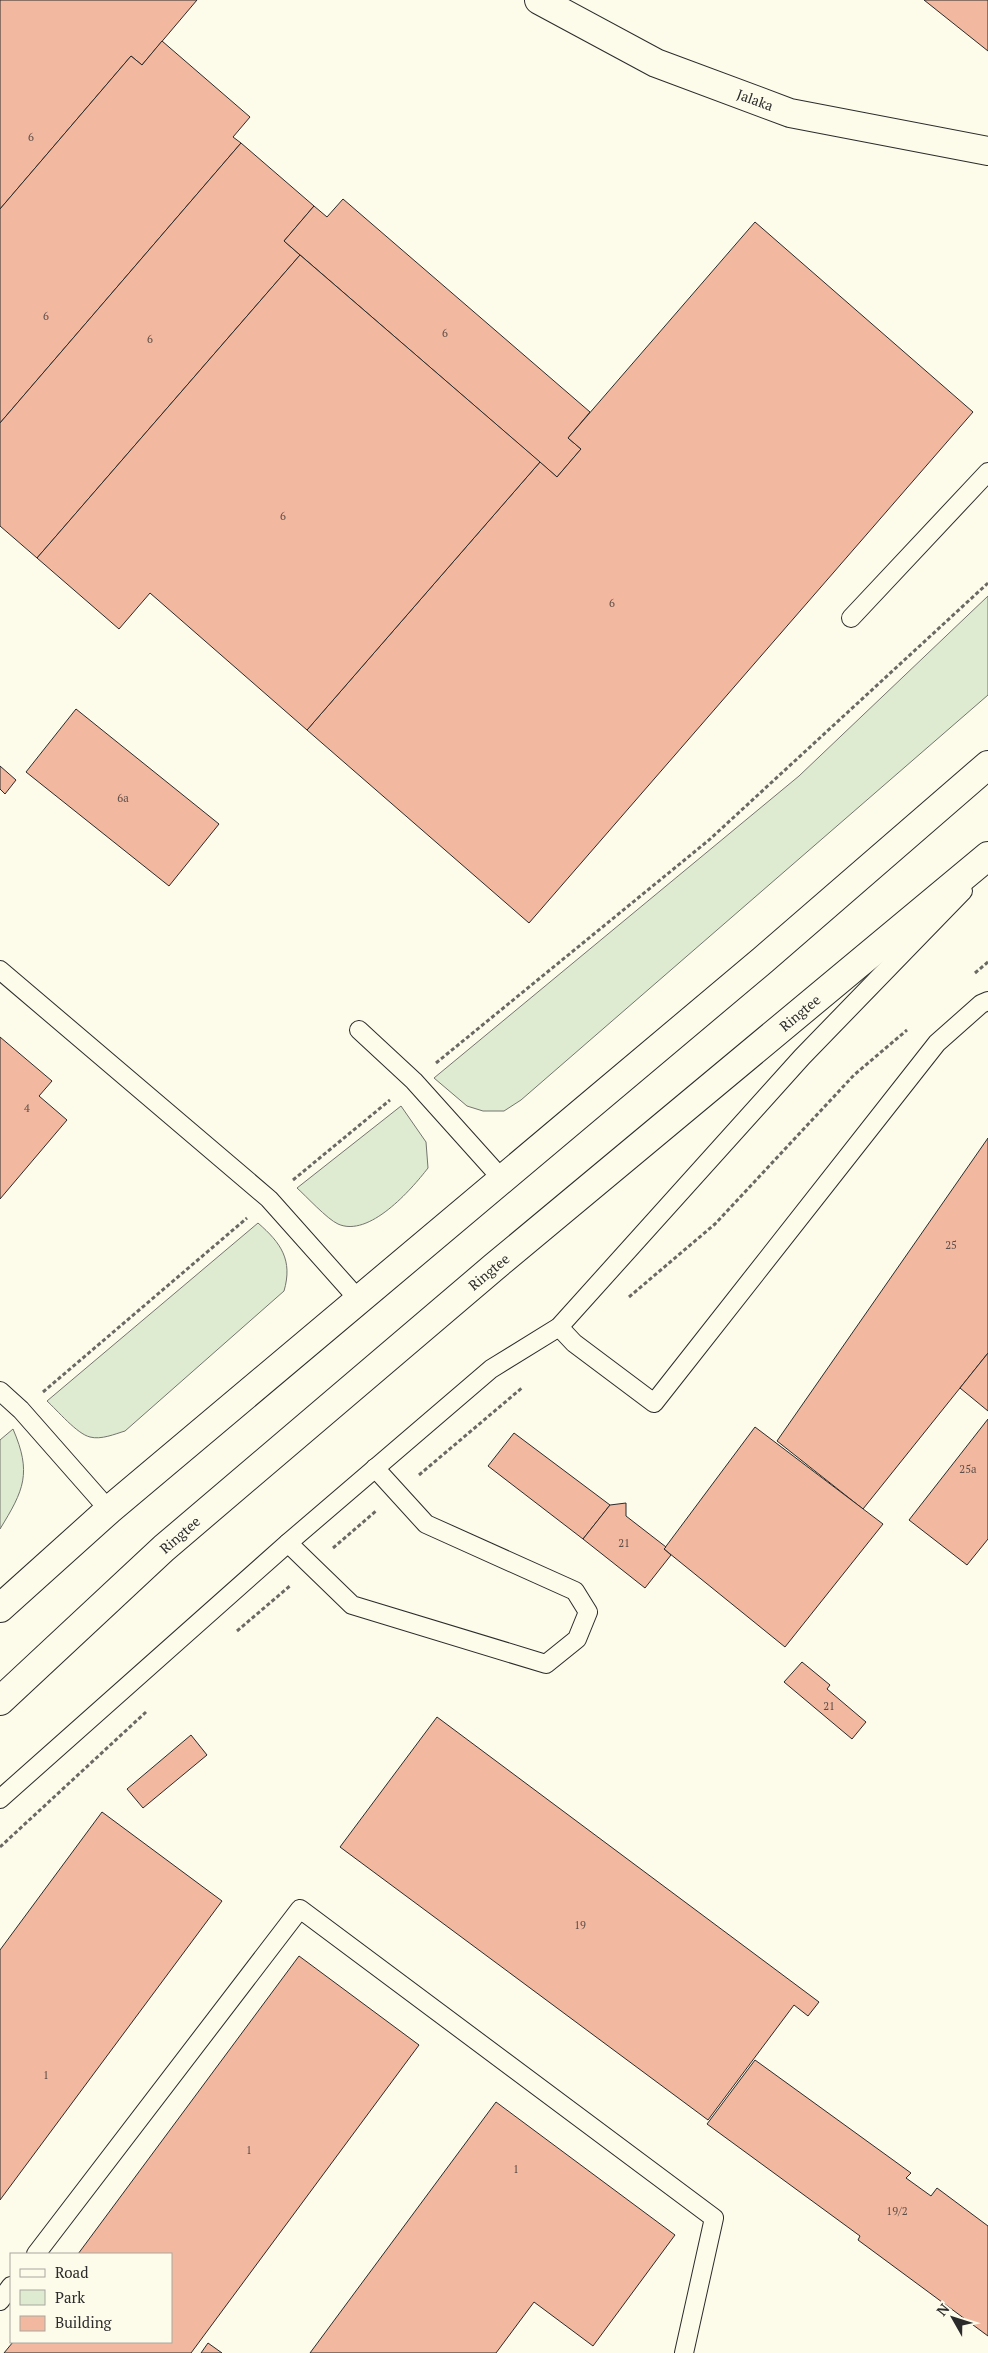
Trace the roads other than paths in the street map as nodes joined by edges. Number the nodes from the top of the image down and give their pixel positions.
1 (539, 0) edge
2 (988, 151) edge
3 (988, 472) edge
4 (851, 618) dead end
5 (988, 765) edge
6 (988, 856) edge
7 (988, 866) edge
8 (0, 970) edge
9 (988, 1001) edge
10 (358, 1030) dead end
11 (502, 1179) junction
12 (359, 1300) junction
13 (559, 1327) junction
14 (0, 1391) edge
15 (375, 1468) junction
16 (109, 1510) junction
17 (288, 1543) junction
18 (0, 1608) edge
19 (0, 1701) edge
20 (0, 1799) edge
21 (37, 2253) edge
22 (10, 2287) edge
23 (0, 2301) edge
24 (684, 2353) edge

1 - 2 main road, Jalaka
3 - 4 lane
5 - 11 main road
6 - 19 main road, Ringtee
7 - 13 lane
8 - 12 lane
9 - 13 lane
10 - 11 lane
11 - 12 main road
12 - 16 main road
13 - 15 lane
14 - 16 lane
15 - 17 lane
15 - 17 lane
16 - 18 main road
17 - 20 lane
21 - 24 lane
22 - 23 lane

